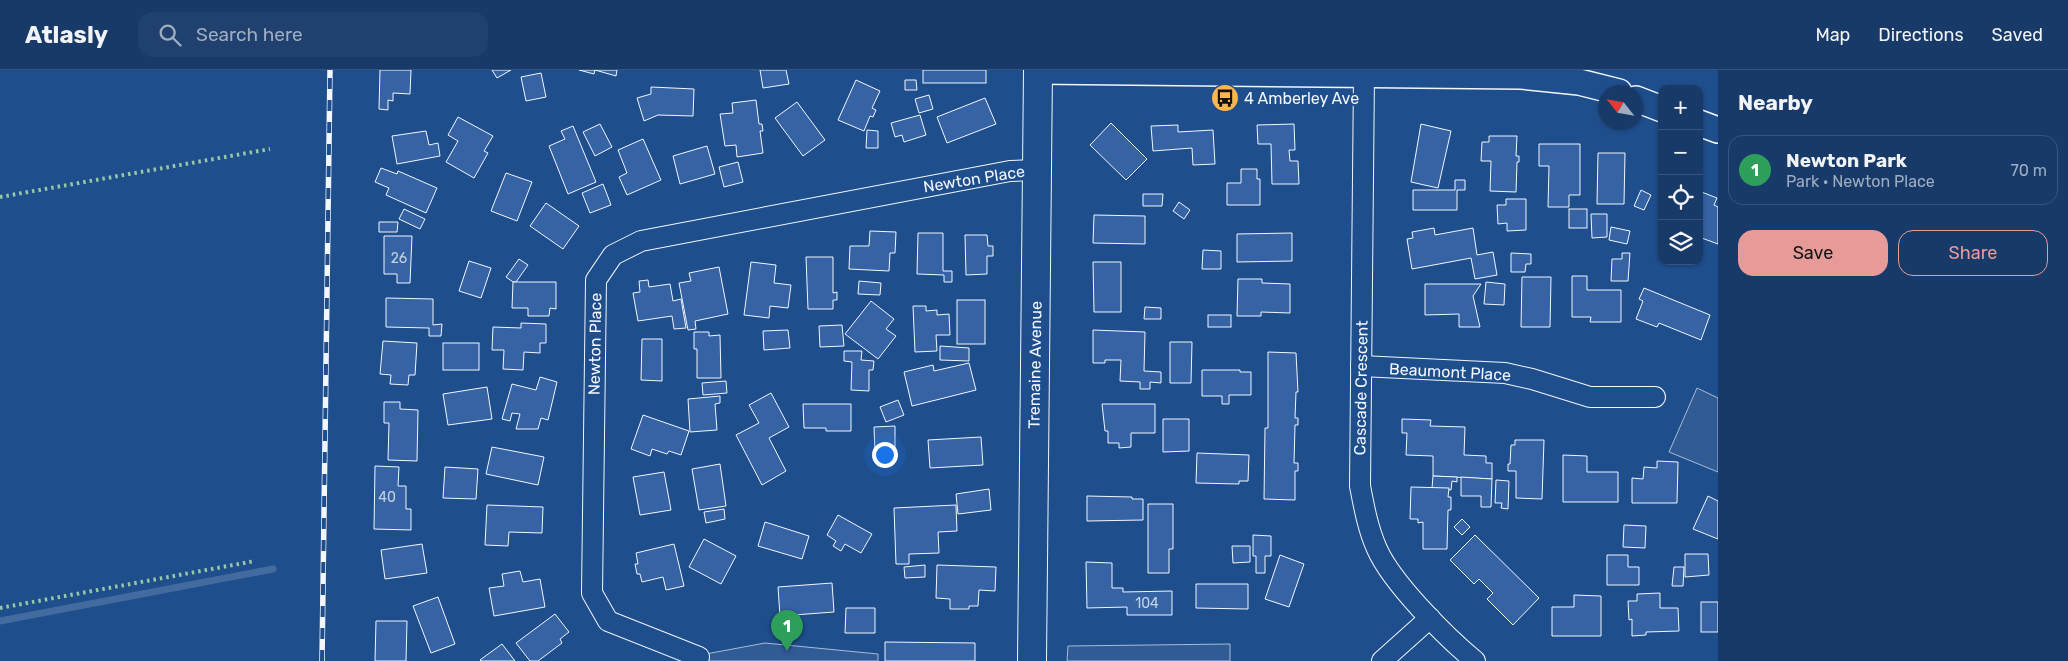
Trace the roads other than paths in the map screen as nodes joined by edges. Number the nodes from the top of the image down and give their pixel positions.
1 (1038, 70) edge
2 (1364, 74) junction
3 (1598, 87) edge
4 (1643, 102) edge
5 (1658, 107) edge
6 (1703, 124) edge
7 (1718, 130) edge
8 (1037, 170) junction
9 (1361, 366) junction
10 (1655, 397) dead end
11 (1430, 618) junction
12 (699, 657) dead end
13 (1032, 661) edge
14 (1382, 661) edge
15 (1475, 661) edge

1 - 2 street
1 - 8 main road, Tremaine Avenue
2 - 3 street
2 - 9 street, Cascade Crescent
4 - 5 street
6 - 7 street
8 - 12 street, Newton Place
8 - 13 main road, Tremaine Avenue
9 - 10 street, Beaumont Place
9 - 11 street, Cascade Crescent
11 - 14 street
11 - 15 street, Cascade Crescent

